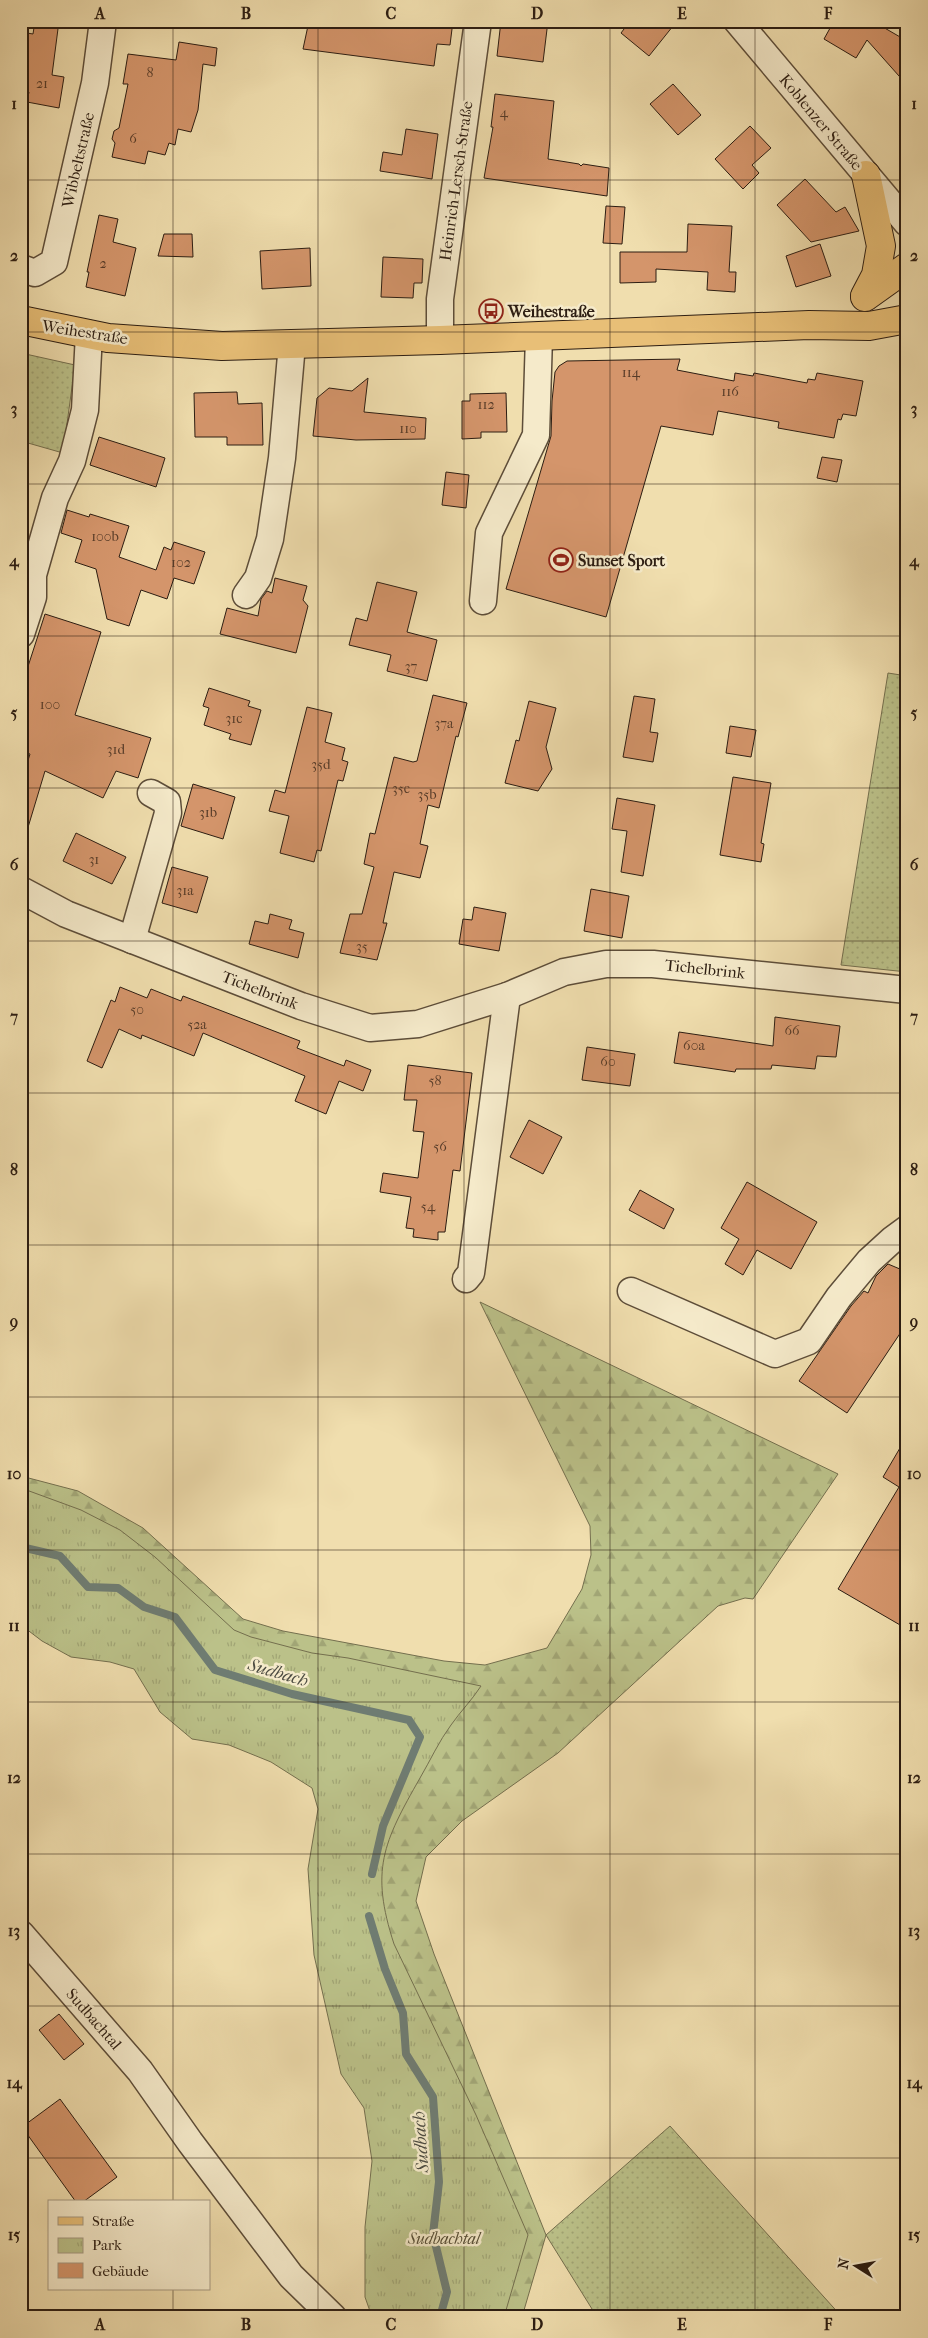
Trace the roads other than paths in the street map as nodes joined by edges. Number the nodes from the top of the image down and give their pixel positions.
1 (104, 21) edge
2 (478, 21) edge
3 (737, 21) edge
4 (866, 175) junction
5 (907, 223) edge
6 (907, 267) edge
7 (21, 268) edge
8 (865, 296) junction
9 (907, 319) edge
10 (21, 320) edge
11 (809, 325) junction
12 (89, 334) junction
13 (539, 336) junction
14 (440, 340) junction
15 (292, 344) junction
16 (246, 594) dead end
17 (483, 602) dead end
18 (21, 634) edge
19 (151, 793) dead end
20 (21, 890) edge
21 (132, 940) junction
22 (907, 990) edge
23 (507, 996) junction
24 (907, 1230) edge
25 (466, 1279) dead end
26 (631, 1291) dead end
27 (21, 1934) edge
28 (333, 2317) edge

1 - 7 street, Wibbeltstraße
2 - 14 street, Heinrich-Lersch-Straße
3 - 4 street, Koblenzer Straße
4 - 5 street, Koblenzer Straße
4 - 8 main road
6 - 8 main road, Weihestraße
8 - 11 main road, Weihestraße
9 - 11 main road, Weihestraße
10 - 12 main road, Weihestraße
11 - 13 main road, Weihestraße
12 - 15 main road, Weihestraße
12 - 18 street
13 - 14 main road, Weihestraße
13 - 17 street
14 - 15 main road, Weihestraße
15 - 16 street
19 - 21 street
20 - 21 street, Tichelbrink
21 - 23 street, Tichelbrink
22 - 23 street, Tichelbrink
23 - 25 street
24 - 26 street
27 - 28 street, Sudbachtal

